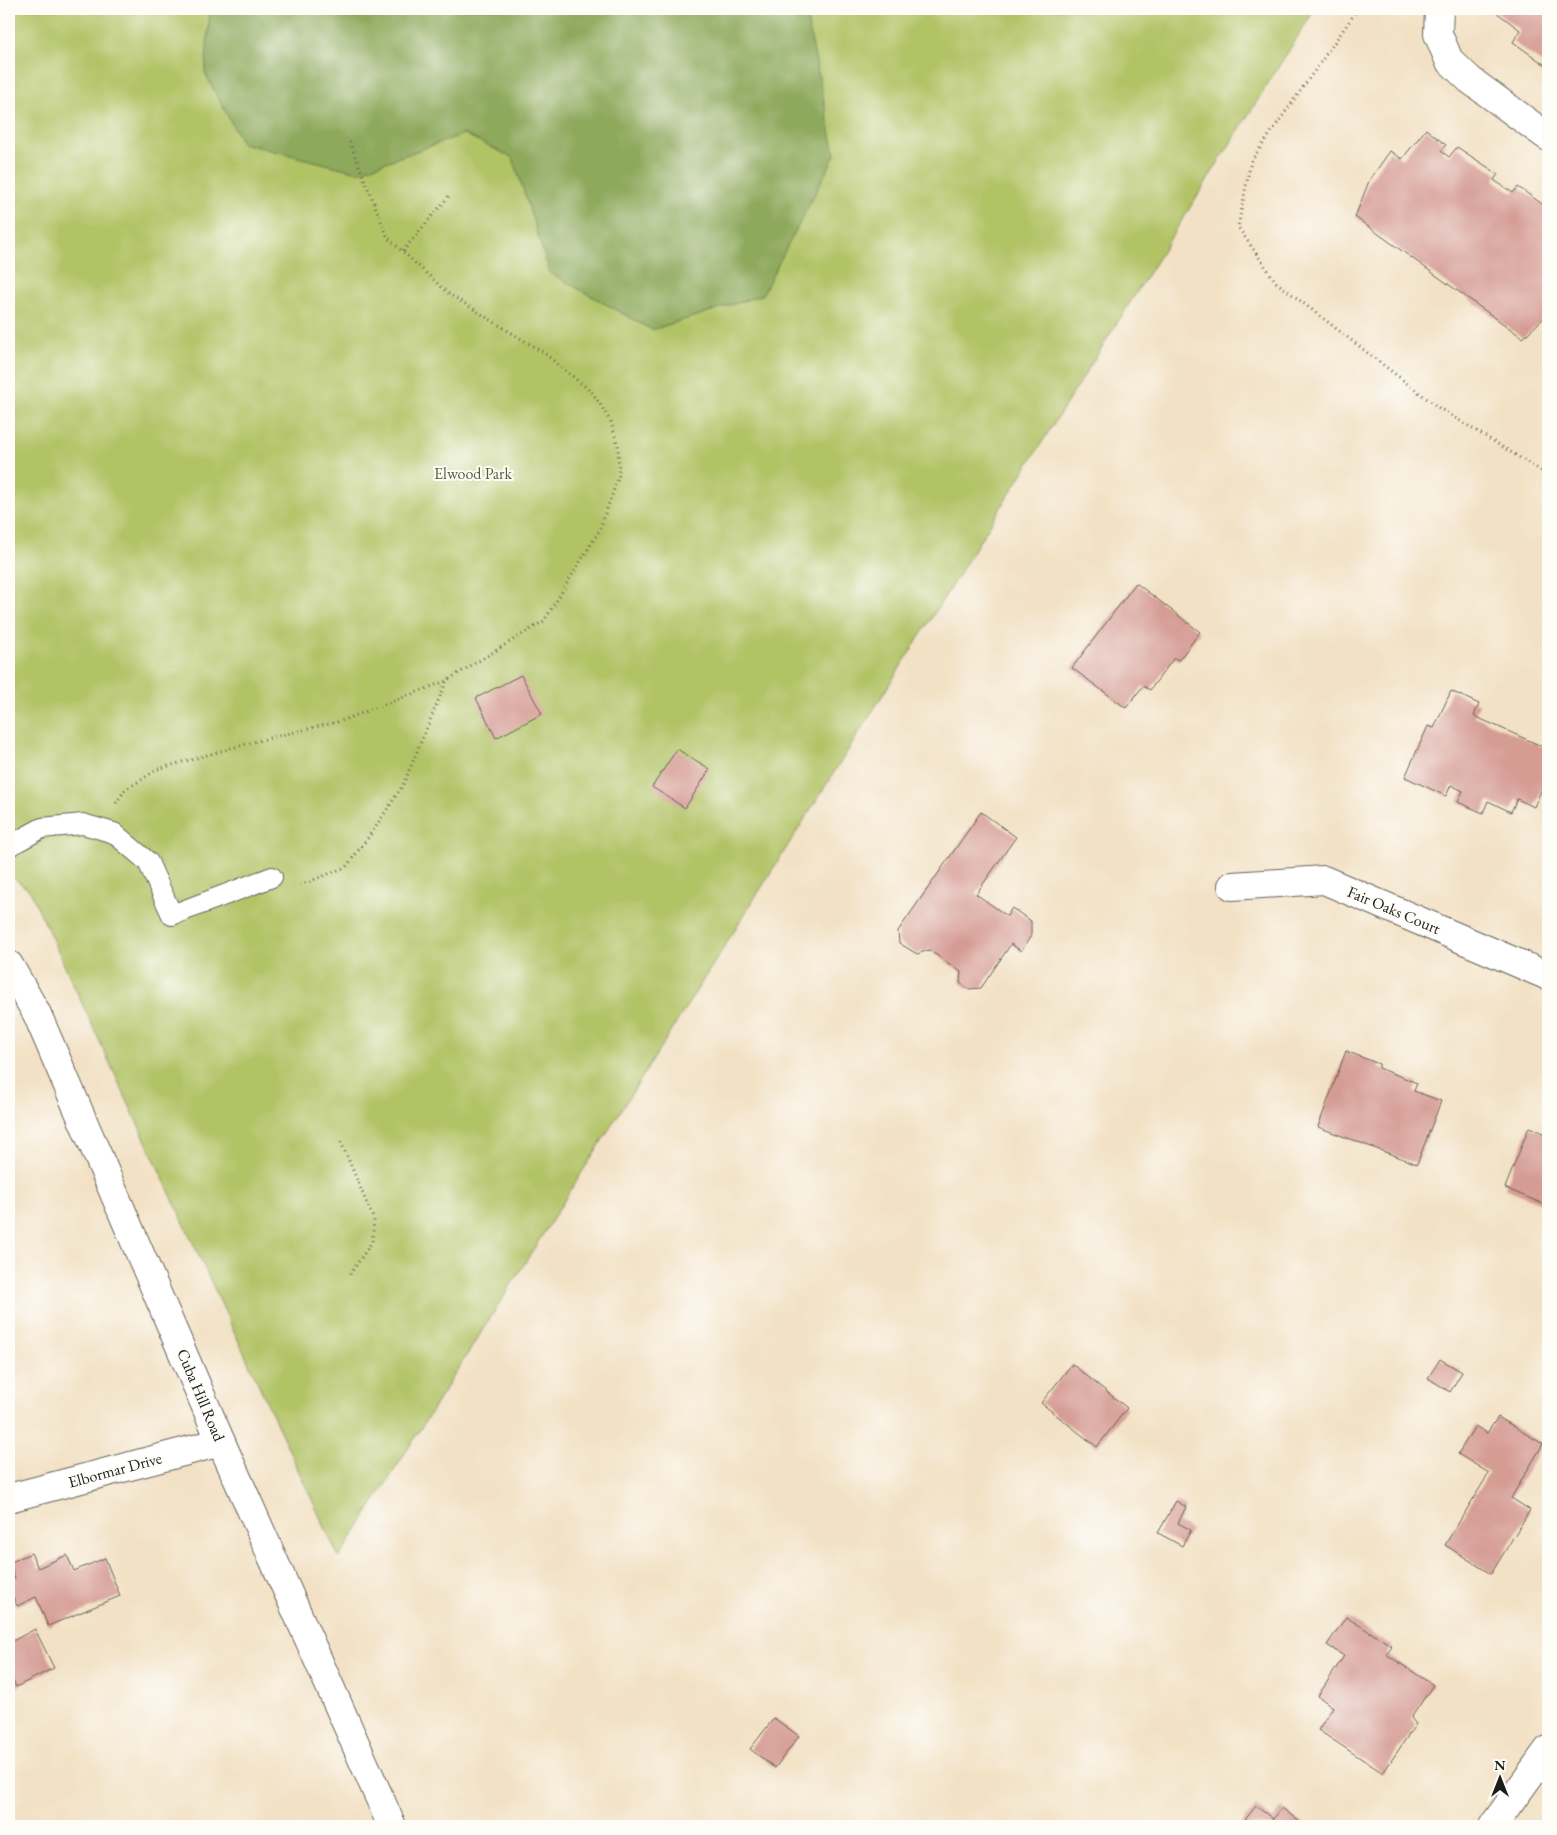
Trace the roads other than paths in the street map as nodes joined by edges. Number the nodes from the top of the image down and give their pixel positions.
1 (1438, 9) edge
2 (1548, 137) edge
3 (9, 846) edge
4 (272, 877) dead end
5 (1232, 886) dead end
6 (9, 965) edge
7 (1548, 976) edge
8 (221, 1442) junction
9 (9, 1498) edge
10 (1548, 1750) edge
11 (392, 1826) edge
12 (1494, 1826) edge

1 - 2 main road
3 - 4 lane
5 - 7 main road, Fair Oaks Court
6 - 8 main road, Cuba Hill Road
8 - 9 main road, Elbormar Drive
8 - 11 main road, Cuba Hill Road
10 - 12 main road

